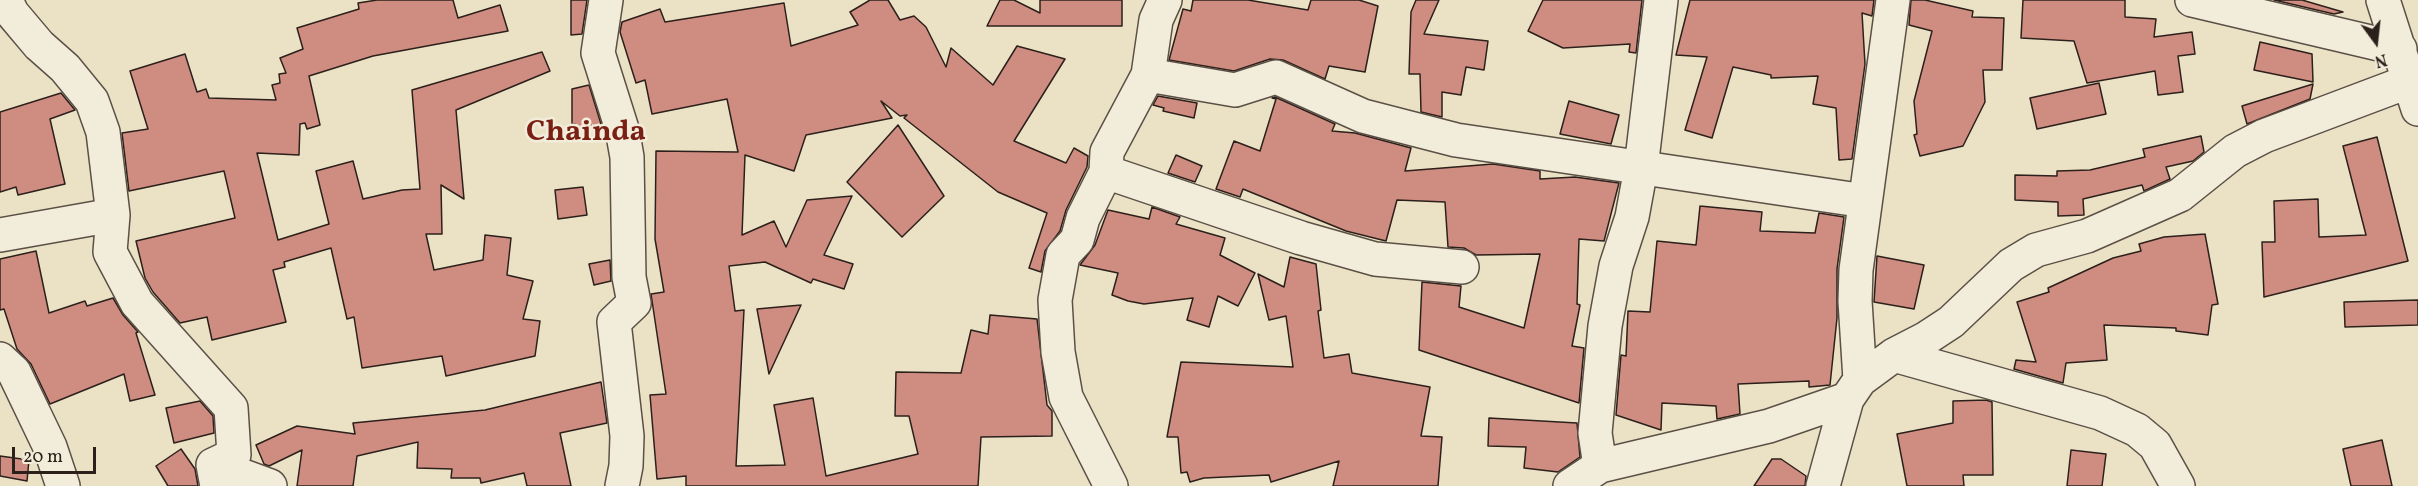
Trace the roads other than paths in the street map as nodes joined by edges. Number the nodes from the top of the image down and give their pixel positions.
1 (6, 0) edge
2 (606, 0) edge
3 (1165, 0) edge
4 (1661, 0) edge
5 (1893, 0) edge
6 (2192, 0) edge
7 (2383, 0) edge
8 (2400, 50) junction
9 (1148, 75) junction
10 (2414, 95) edge
11 (1641, 168) junction
12 (1106, 172) junction
13 (1865, 201) junction
14 (113, 215) junction
15 (0, 235) edge
16 (1462, 267) dead end
17 (1894, 356) junction
18 (0, 359) edge
19 (1854, 390) junction
20 (1600, 466) junction
21 (215, 476) edge
22 (63, 486) edge
23 (270, 486) edge
24 (622, 486) edge
25 (1112, 486) edge
26 (1570, 486) edge
27 (1823, 486) edge
28 (2178, 486) edge

1 - 14 street
2 - 24 street
3 - 9 street
4 - 11 street
5 - 13 street
6 - 8 street
7 - 8 street
8 - 10 street
9 - 11 street
9 - 12 street
10 - 17 street
11 - 13 street
11 - 20 street
12 - 16 street
12 - 25 street
13 - 19 street
14 - 15 street
14 - 21 street
17 - 19 street
17 - 28 street
18 - 22 street
19 - 20 street
19 - 27 street
20 - 26 street
21 - 23 street

